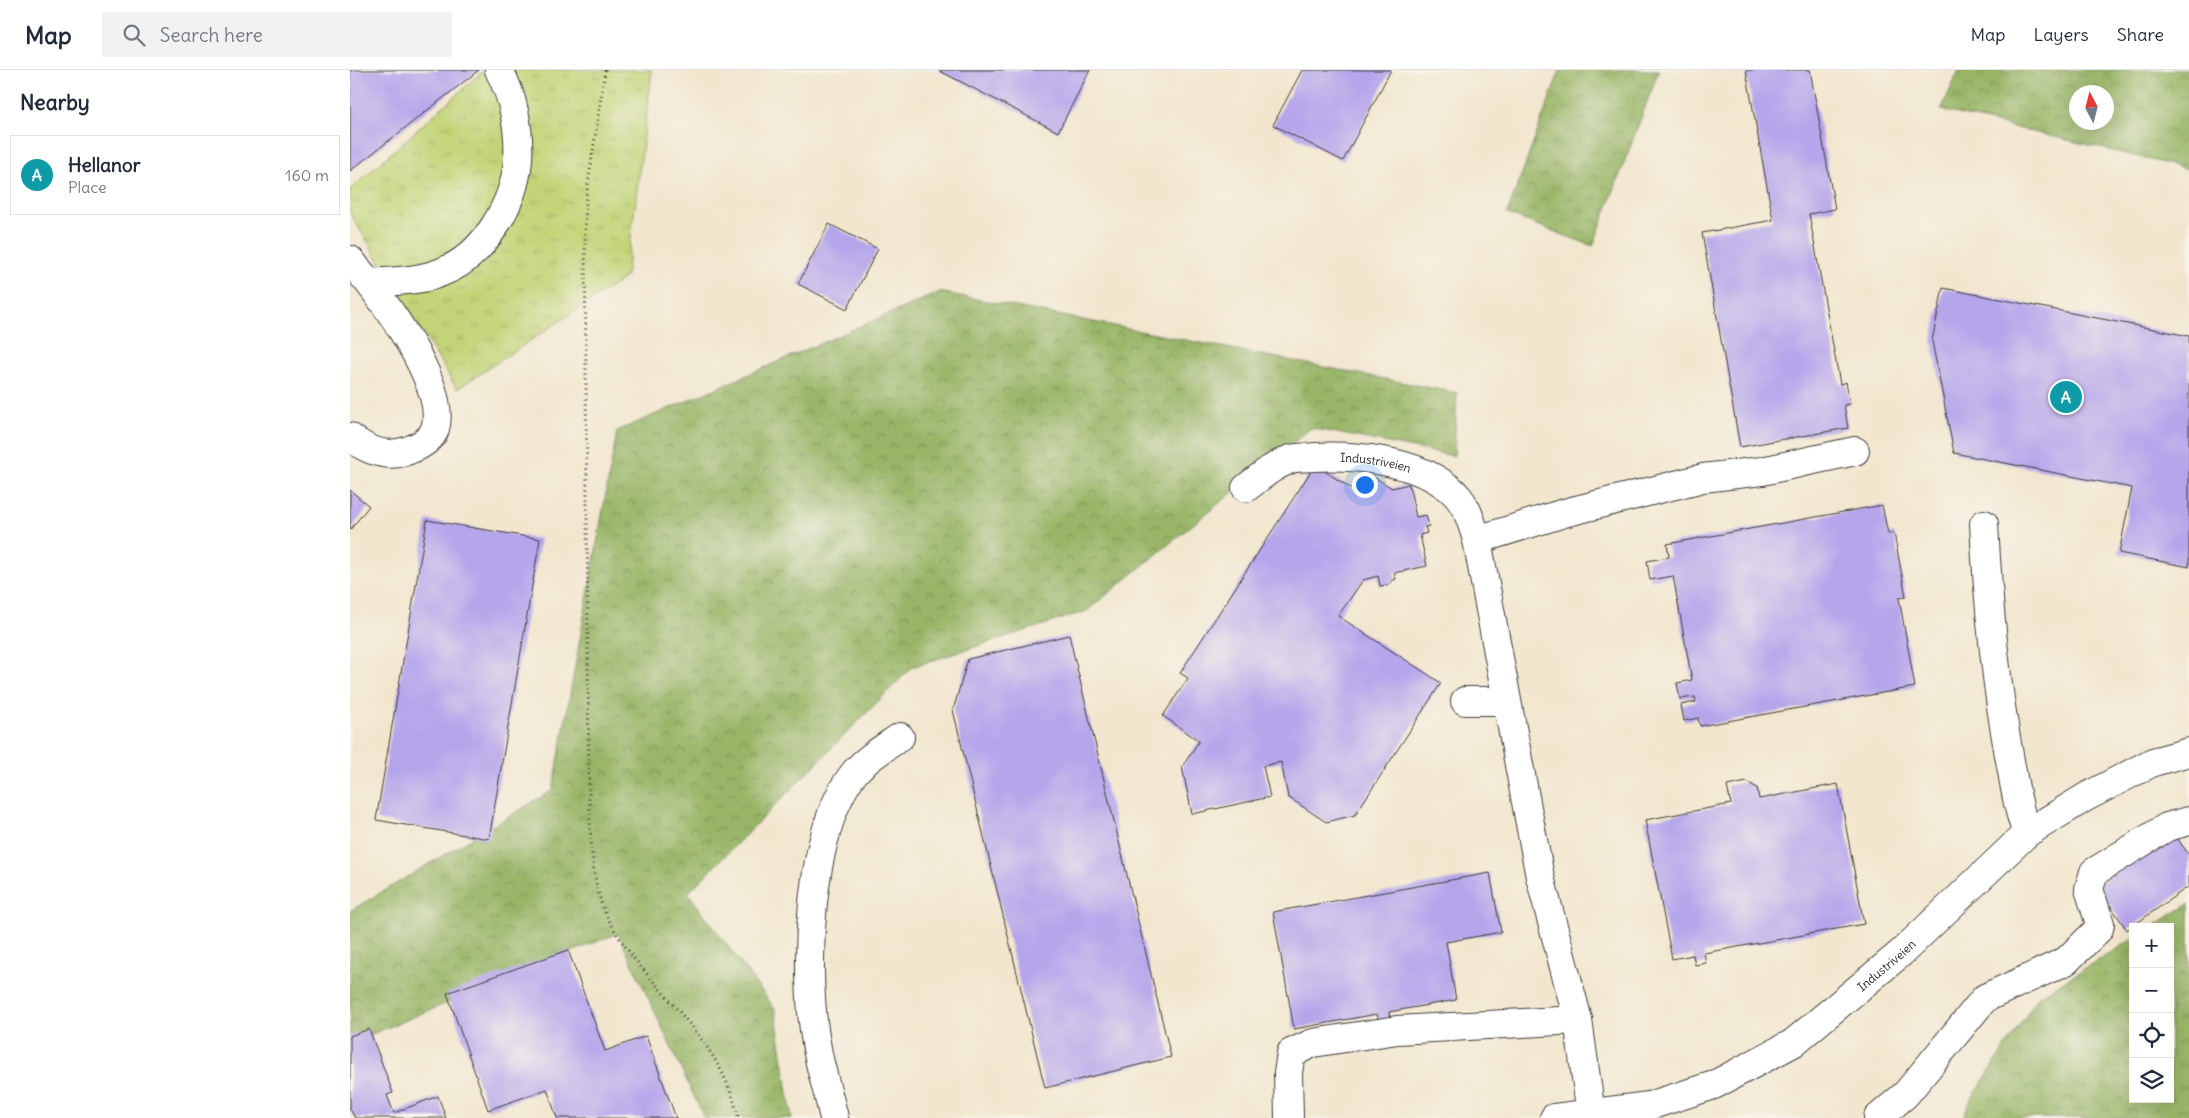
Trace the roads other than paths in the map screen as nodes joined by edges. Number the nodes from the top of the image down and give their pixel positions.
1 (499, 70) edge
2 (350, 260) edge
3 (371, 283) junction
4 (350, 437) edge
5 (1855, 451) dead end
6 (1246, 488) dead end
7 (1984, 524) dead end
8 (1477, 540) junction
9 (1465, 701) dead end
10 (1506, 701) junction
11 (900, 737) dead end
12 (2189, 752) edge
13 (2189, 821) edge
14 (2027, 833) junction
15 (1578, 1020) junction
16 (1591, 1114) junction
17 (834, 1118) edge
18 (1289, 1118) edge
19 (1554, 1118) edge
20 (1878, 1118) edge

1 - 3 street
2 - 3 street
3 - 4 street
5 - 8 street
6 - 8 street, Industriveien
7 - 14 street
8 - 10 street, Industriveien
9 - 10 street
10 - 15 street, Industriveien
11 - 17 street
12 - 14 street, Industriveien
13 - 20 street
14 - 16 street, Industriveien
15 - 16 street, Industriveien
15 - 18 street
16 - 19 street, Industriveien

